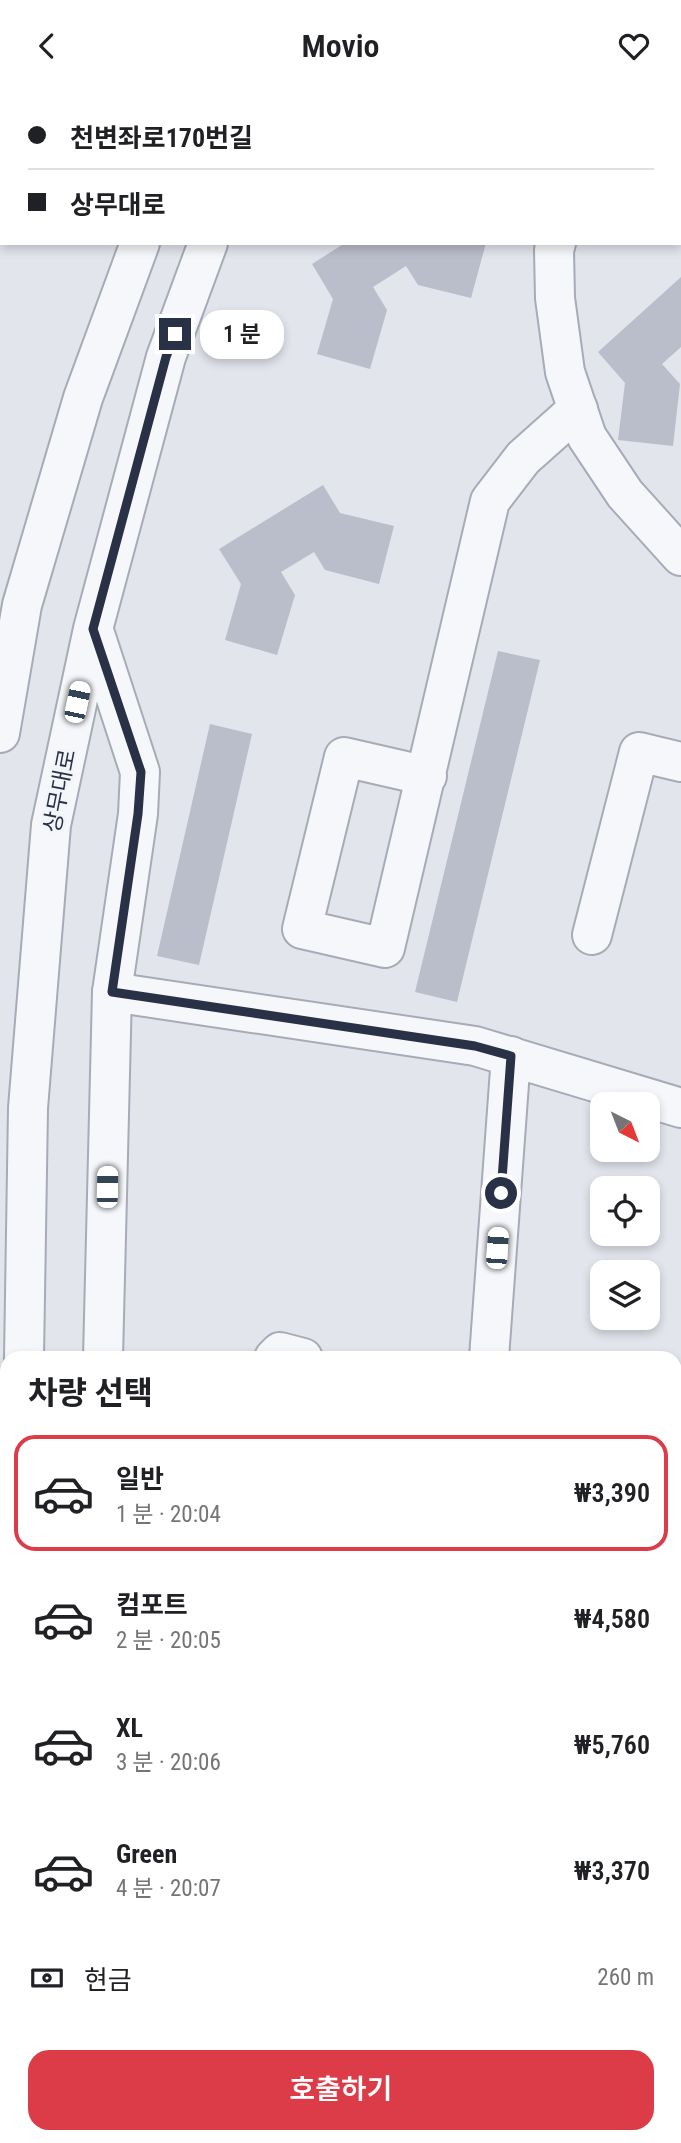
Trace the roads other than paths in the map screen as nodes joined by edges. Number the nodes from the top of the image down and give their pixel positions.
1 (140, 245) edge
2 (207, 245) edge
3 (555, 245) edge
4 (578, 409) junction
5 (681, 556) edge
6 (93, 629) junction
7 (0, 733) edge
8 (681, 762) edge
9 (426, 776) junction
10 (592, 935) dead end
11 (112, 992) junction
12 (511, 1056) junction
13 (681, 1108) edge
14 (24, 1351) edge
15 (103, 1351) edge
16 (489, 1351) edge

1 - 7 street
2 - 6 street, 상무대로
3 - 4 street
4 - 5 street
4 - 9 street
6 - 11 street
6 - 14 street, 상무대로
8 - 10 street
9 - 9 street
11 - 12 street
11 - 15 street
12 - 13 street
12 - 16 street

